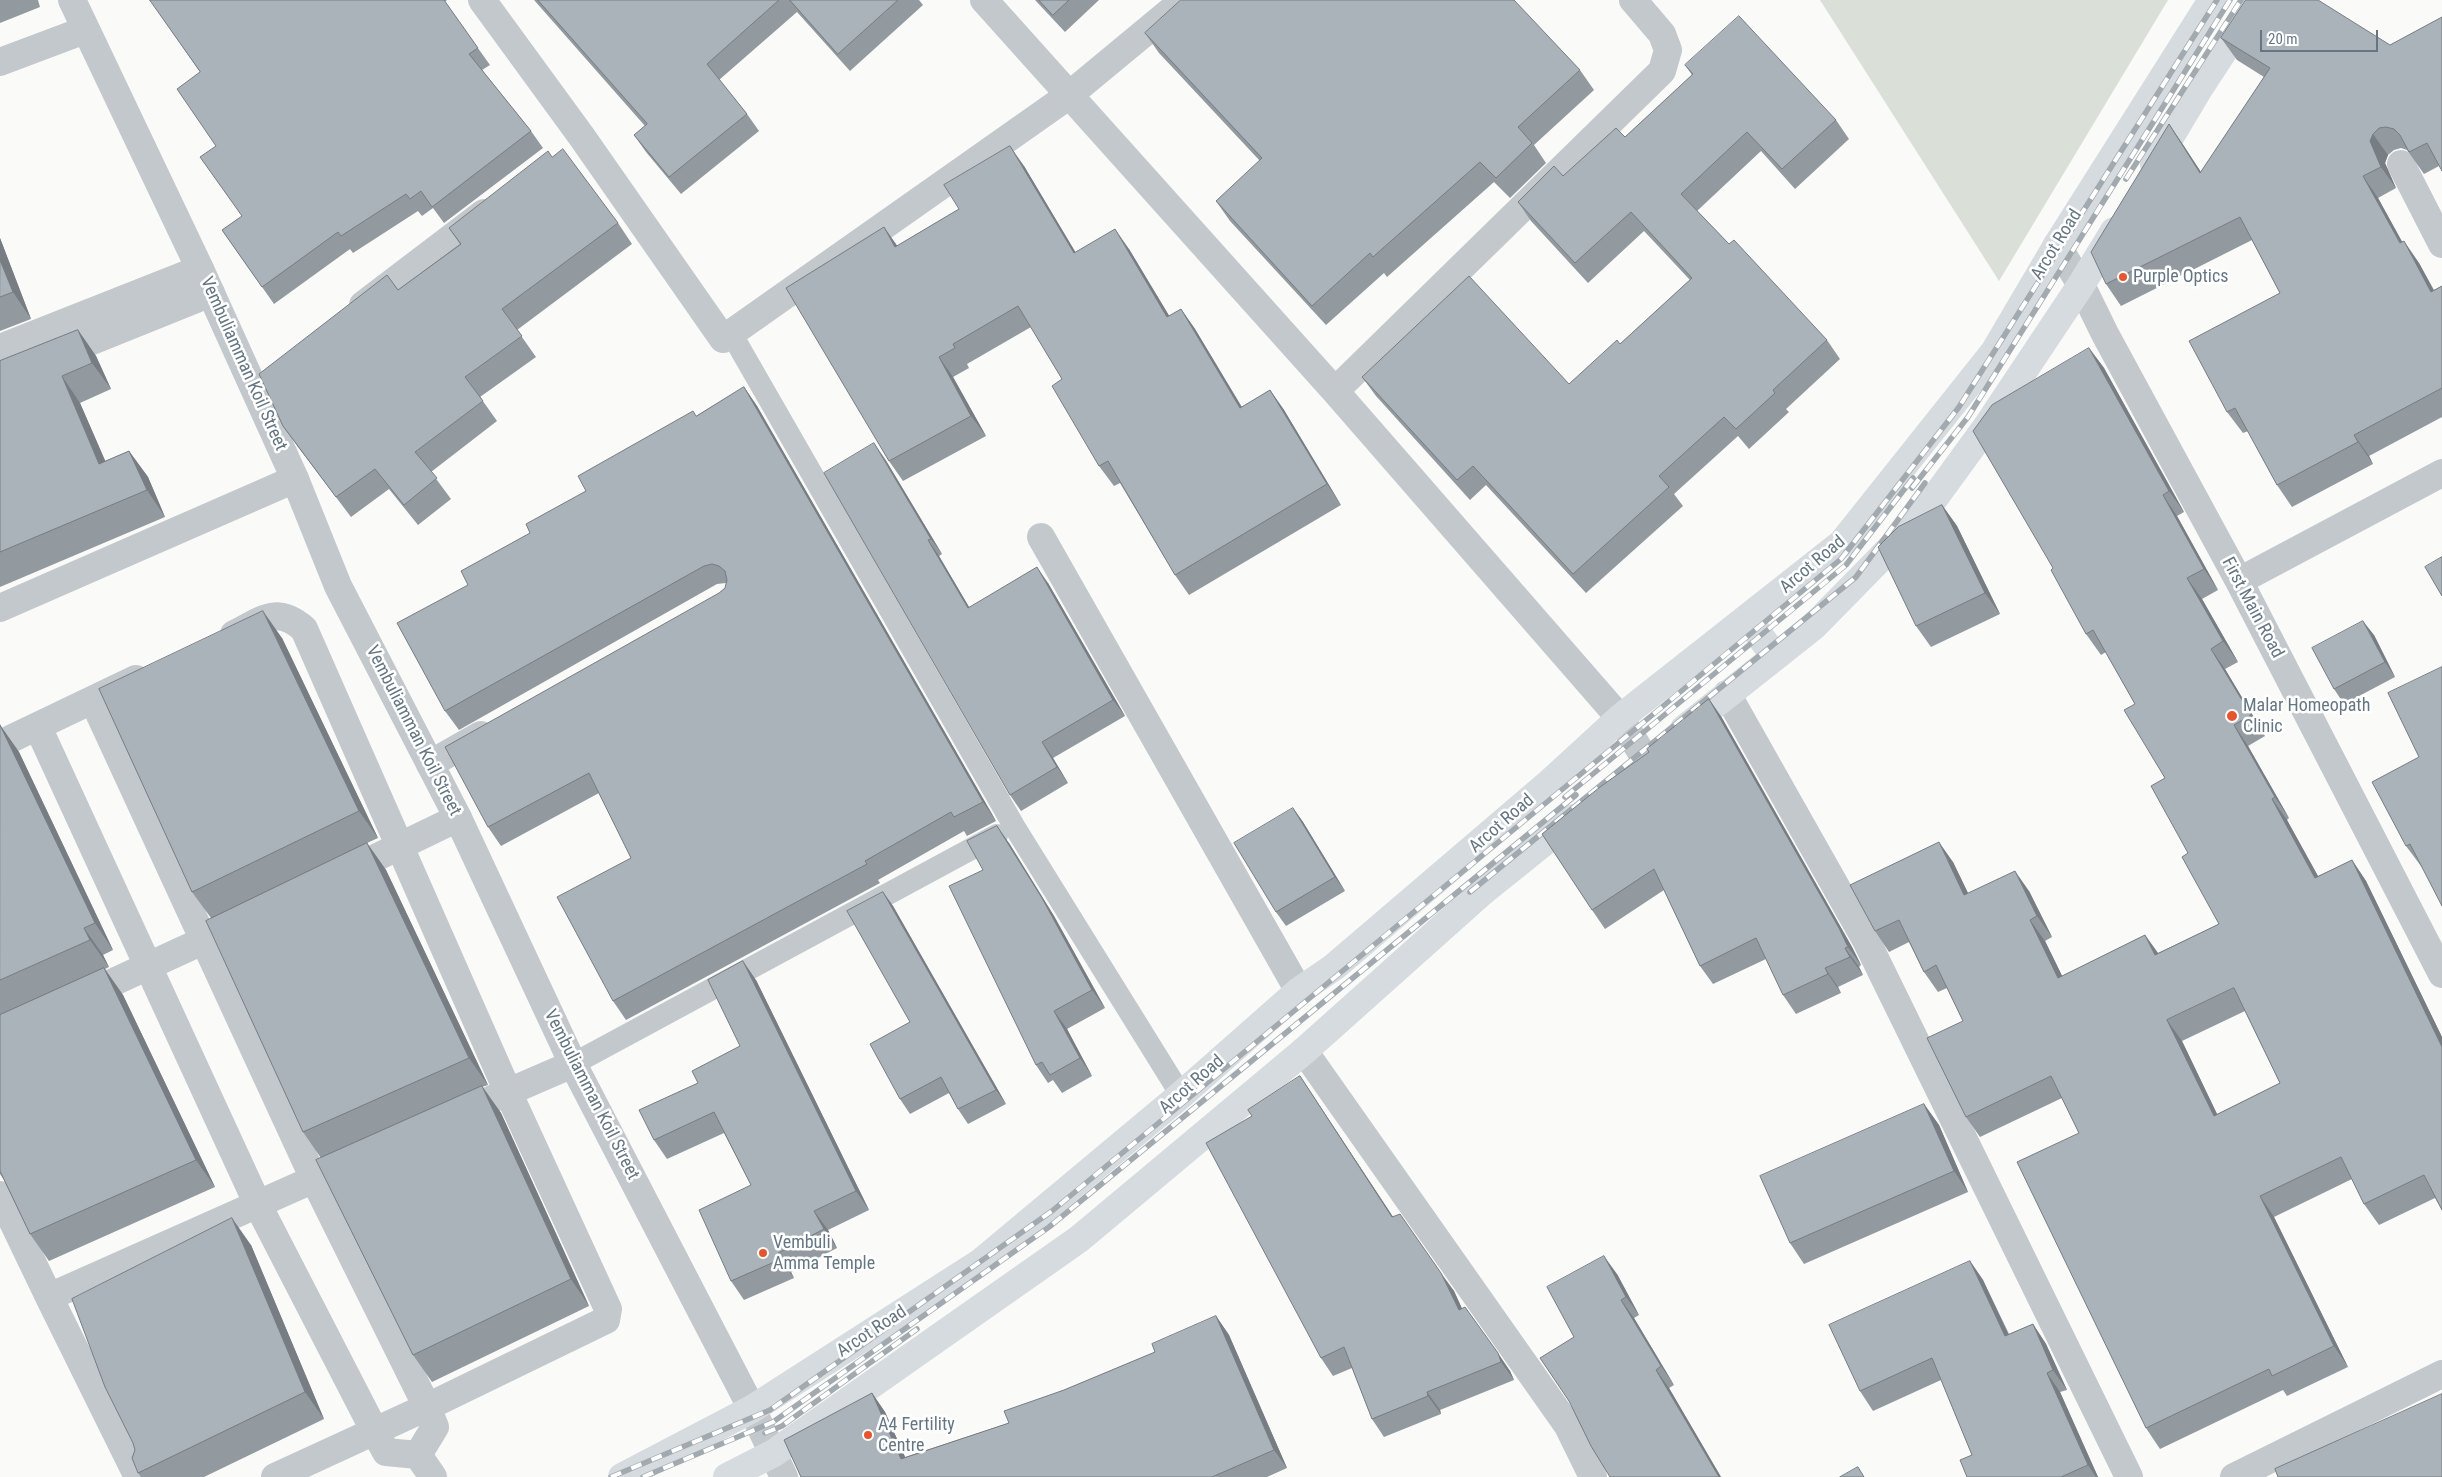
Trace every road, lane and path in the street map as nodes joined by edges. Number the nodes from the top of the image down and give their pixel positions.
1 (72, 0) edge
2 (482, 0) edge
3 (984, 0) edge
4 (1184, 0) edge
5 (1633, 0) edge
6 (2212, 0) edge
7 (2257, 0) edge
8 (85, 30) junction
9 (0, 62) edge
10 (1068, 96) junction
11 (582, 137) junction
12 (559, 155) edge
13 (2401, 164) edge
14 (2141, 186) edge
15 (504, 197) edge
16 (2126, 210) edge
17 (2442, 244) edge
18 (2057, 245) junction
19 (200, 268) junction
20 (2082, 285) junction
21 (211, 293) junction
22 (340, 324) edge
23 (731, 333) junction
24 (0, 348) edge
25 (278, 372) edge
26 (0, 378) edge
27 (254, 390) junction
28 (1335, 391) junction
29 (2442, 473) edge
30 (295, 478) junction
31 (1040, 537) dead end
32 (2239, 581) junction
33 (0, 608) edge
34 (1747, 618) junction
35 (214, 643) edge
36 (1775, 656) junction
37 (162, 667) edge
38 (1727, 694) junction
39 (93, 700) junction
40 (1620, 718) junction
41 (499, 725) edge
42 (38, 727) junction
43 (0, 744) edge
44 (430, 764) junction
45 (1638, 766) joint
46 (1591, 804) edge
47 (458, 818) junction
48 (1014, 826) junction
49 (400, 846) junction
50 (320, 885) edge
51 (240, 923) edge
52 (205, 940) junction
53 (148, 967) junction
54 (2442, 974) edge
55 (1299, 991) junction
56 (52, 1010) edge
57 (1304, 1051) junction
58 (573, 1064) junction
59 (508, 1092) junction
60 (1181, 1095) junction
61 (473, 1108) edge
62 (349, 1163) edge
63 (314, 1179) junction
64 (0, 1195) edge
65 (258, 1205) junction
66 (49, 1297) junction
67 (2442, 1374) edge
68 (427, 1407) junction
69 (752, 1409) junction
70 (374, 1430) junction
71 (418, 1454) junction
72 (779, 1465) edge
73 (2242, 1475) edge
74 (138, 1477) edge
75 (275, 1477) edge
76 (434, 1477) edge
77 (622, 1477) edge
78 (727, 1477) edge
79 (1593, 1477) edge
80 (2129, 1477) edge

1 - 8 street, Vembuliamman Koil Street
2 - 11 street
3 - 10 street
4 - 10 street
5 - 28 street
6 - 18 main road, Arcot Road
7 - 14 main road
8 - 9 street
8 - 19 street, Vembuliamman Koil Street
10 - 23 street
10 - 28 street
11 - 12 street
11 - 23 street
13 - 17 street
15 - 22 street
16 - 20 main road
18 - 20 street, First Main Road
18 - 34 main road, Arcot Road
19 - 21 street, Vembuliamman Koil Street
19 - 24 street
20 - 32 street, First Main Road
20 - 36 main road
21 - 26 street
21 - 27 street, Vembuliamman Koil Street
23 - 48 lane
25 - 27 street
27 - 30 street, Vembuliamman Koil Street
28 - 40 street
29 - 32 street
30 - 33 street
30 - 44 street, Vembuliamman Koil Street
31 - 55 street
32 - 54 street, First Main Road
34 - 36 main road
34 - 40 main road, Arcot Road
35 - 49 street
36 - 38 main road
37 - 39 street
38 - 45 main road
38 - 80 street
39 - 42 street
39 - 52 street
40 - 45 street
40 - 55 main road, Arcot Road
41 - 44 street
42 - 43 street
42 - 53 street
44 - 47 street, Vembuliamman Koil Street
46 - 57 main road
47 - 49 street
47 - 58 street, Vembuliamman Koil Street
48 - 58 lane
48 - 60 lane
49 - 50 street
49 - 59 street
51 - 52 street
52 - 53 street
52 - 63 street
53 - 56 street
53 - 65 street
55 - 60 main road, Arcot Road
57 - 72 main road
57 - 79 street
58 - 59 street
58 - 69 street, Vembuliamman Koil Street
59 - 61 street
59 - 68 street
60 - 69 main road, Arcot Road
62 - 63 street
63 - 65 street
63 - 68 street
64 - 66 street
65 - 66 street
65 - 70 street
66 - 74 street
67 - 73 street
68 - 70 street
68 - 71 street
69 - 72 street, Vembuliamman Koil Street
69 - 77 main road, Arcot Road
70 - 71 street
70 - 75 street
71 - 76 street
72 - 78 main road

